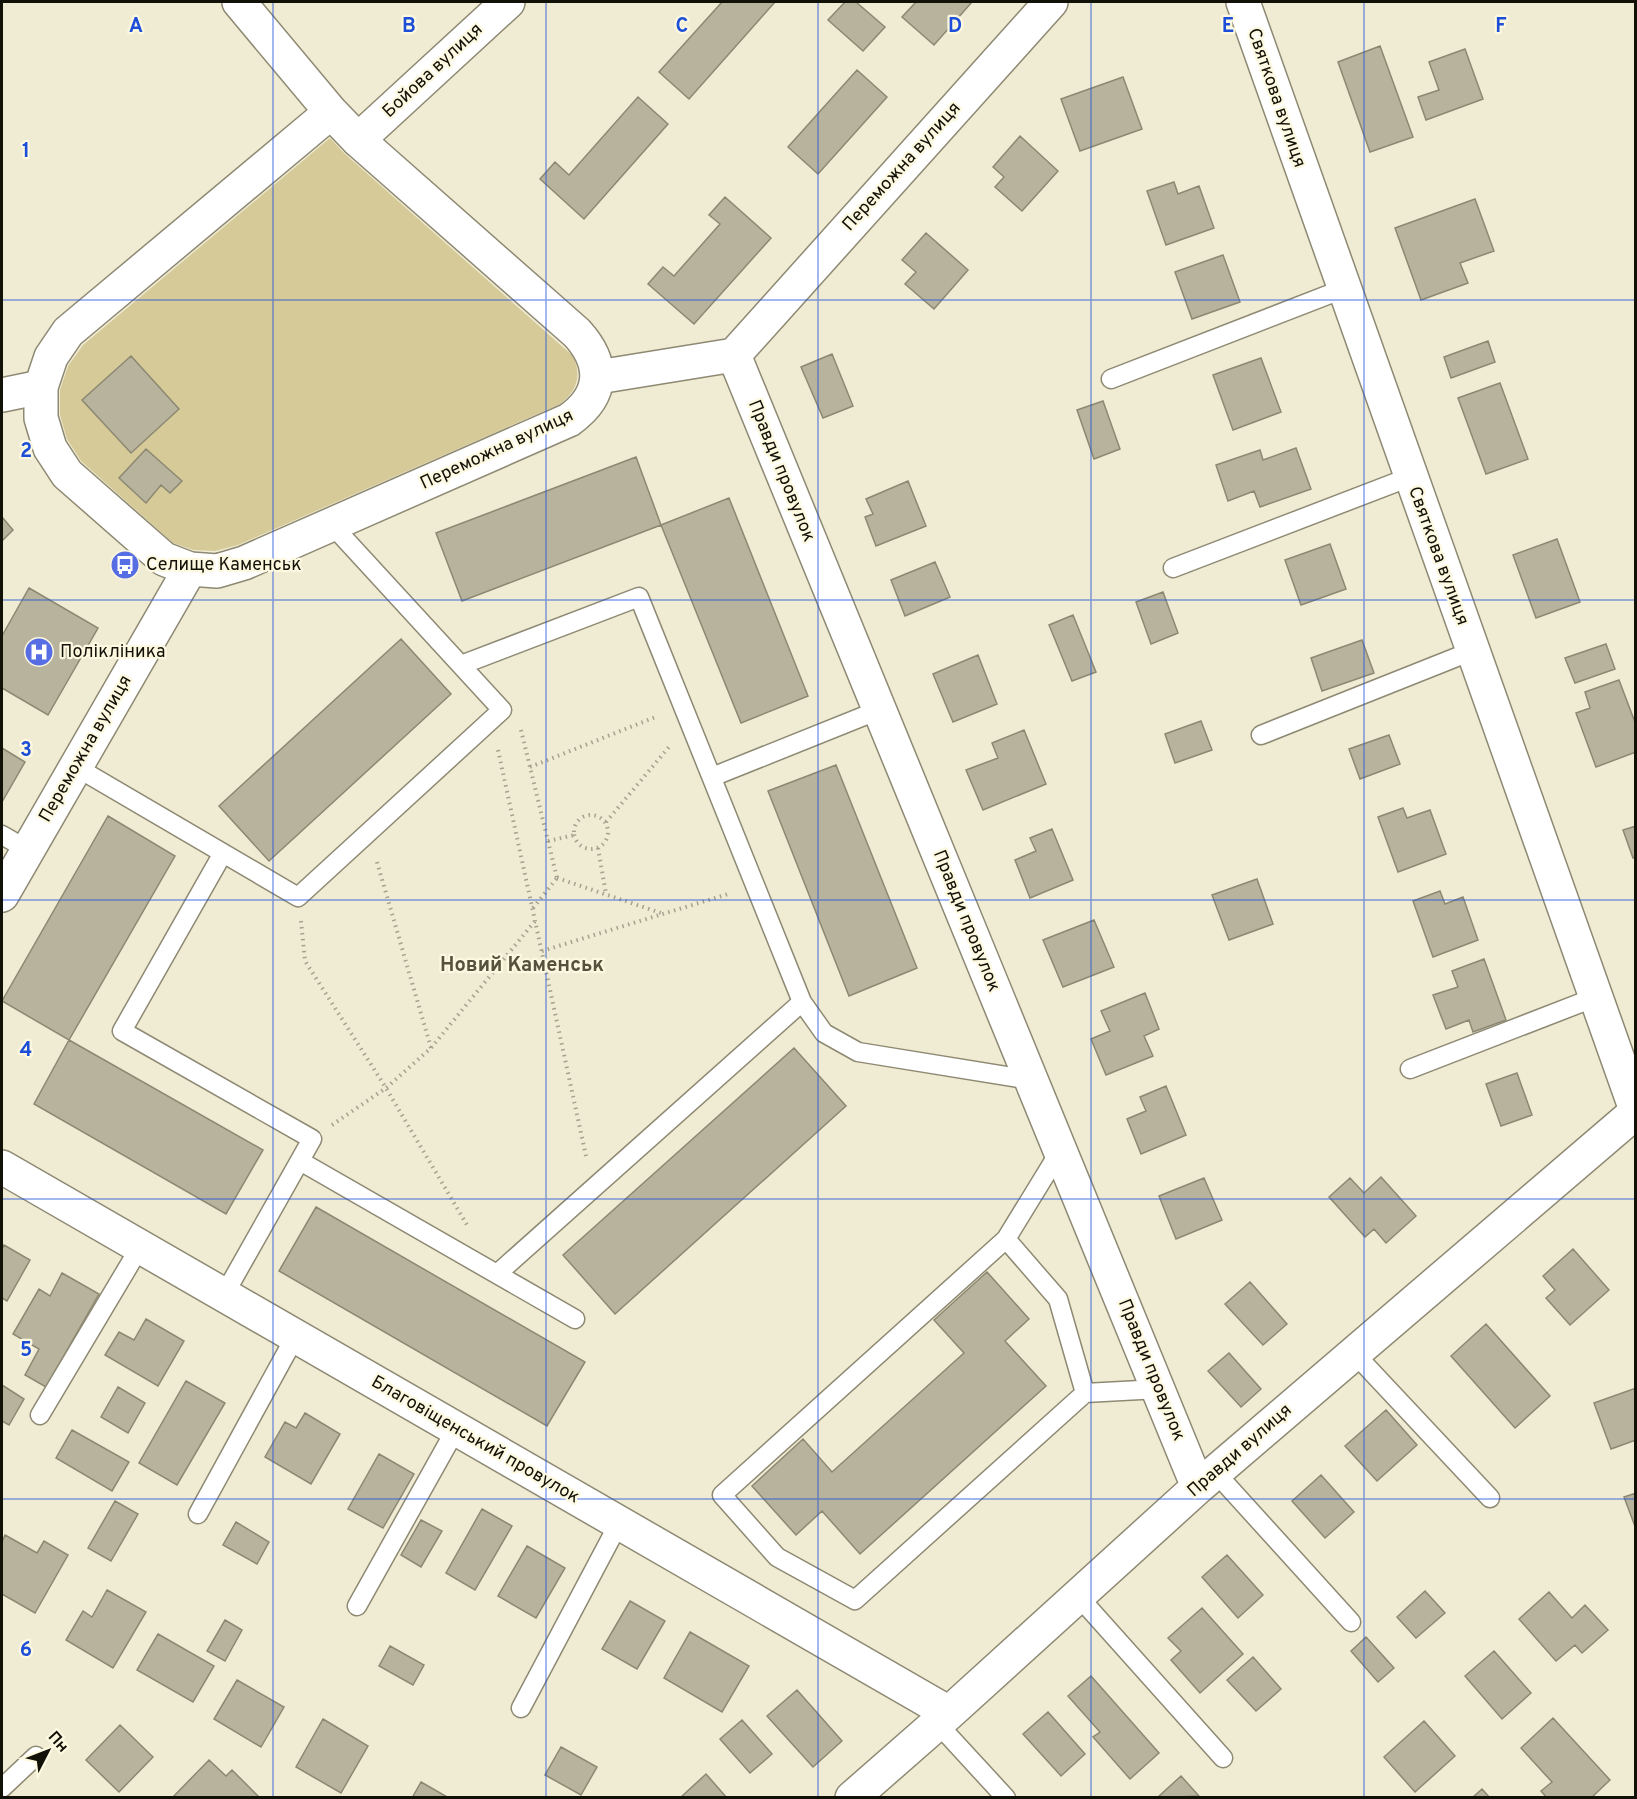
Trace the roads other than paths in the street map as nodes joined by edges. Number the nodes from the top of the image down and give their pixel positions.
1 (239, 2) edge
2 (508, 2) edge
3 (1051, 2) edge
4 (1243, 2) edge
5 (331, 112) junction
6 (358, 140) junction
7 (1343, 290) junction
8 (734, 355) junction
9 (598, 377) junction
10 (1111, 379) dead end
11 (41, 387) junction
12 (2, 395) edge
13 (1410, 477) junction
14 (332, 525) junction
15 (1173, 568) dead end
16 (190, 569) junction
17 (1472, 651) junction
18 (461, 665) junction
19 (879, 710) junction
20 (1261, 735) dead end
21 (76, 767) junction
22 (711, 777) junction
23 (14, 842) edge
24 (223, 853) junction
25 (2, 895) edge
26 (1596, 997) junction
27 (802, 1002) junction
28 (1410, 1069) dead end
29 (1031, 1080) junction
30 (1635, 1111) edge
31 (1060, 1151) junction
32 (300, 1161) junction
33 (2, 1167) edge
34 (1006, 1239) junction
35 (140, 1247) junction
36 (497, 1274) junction
37 (224, 1295) junction
38 (575, 1319) dead end
39 (295, 1337) junction
40 (1354, 1353) junction
41 (1159, 1389) junction
42 (1085, 1393) junction
43 (40, 1415) dead end
44 (456, 1429) junction
45 (1207, 1479) junction
46 (1490, 1498) dead end
47 (198, 1514) dead end
48 (619, 1523) junction
49 (1078, 1596) junction
50 (357, 1606) dead end
51 (1351, 1622) dead end
52 (521, 1708) dead end
53 (943, 1718) junction
54 (36, 1756) dead end
55 (1224, 1758) dead end
56 (2, 1788) edge
57 (852, 1797) edge
58 (1006, 1797) edge

1 - 5 street
2 - 6 street, Бойова вулиця
3 - 8 street, Переможна вулиця
4 - 7 street, Святкова вулиця
5 - 6 street
5 - 11 street
6 - 9 street
7 - 10 lane
7 - 13 street, Святкова вулиця
8 - 9 street
8 - 19 street, Правди провулок
9 - 14 street, Переможна вулиця
11 - 12 street
11 - 16 street
13 - 15 lane
13 - 17 street, Святкова вулиця
14 - 16 street, Переможна вулиця
14 - 18 lane
16 - 21 street, Переможна вулиця
17 - 20 lane
17 - 26 street, Святкова вулиця
18 - 22 lane
18 - 24 lane
19 - 22 lane
19 - 29 street, Правди провулок
21 - 23 street, Переможна вулиця
21 - 24 lane
22 - 27 lane
23 - 25 street, Переможна вулиця
24 - 32 lane
26 - 28 lane
26 - 30 street, Святкова вулиця
27 - 29 lane
27 - 36 lane
29 - 31 street, Правди провулок
30 - 40 street, Правди вулиця
31 - 34 lane
31 - 41 street, Правди провулок
32 - 36 lane
32 - 37 lane
33 - 35 street, Благовіщенський провулок
34 - 42 lane
34 - 42 lane
35 - 37 street, Благовіщенський провулок
35 - 43 lane
36 - 38 lane
37 - 39 street, Благовіщенський провулок
39 - 44 street, Благовіщенський провулок
39 - 47 lane
40 - 45 street, Правди вулиця
40 - 46 lane
41 - 42 lane
41 - 45 street, Правди провулок
44 - 48 street, Благовіщенський провулок
44 - 50 lane
45 - 49 street, Правди вулиця
45 - 51 lane
48 - 52 lane
48 - 53 street, Благовіщенський провулок
49 - 53 street, Правди вулиця
49 - 55 lane
53 - 57 street, Правди вулиця
53 - 58 lane
54 - 56 lane

